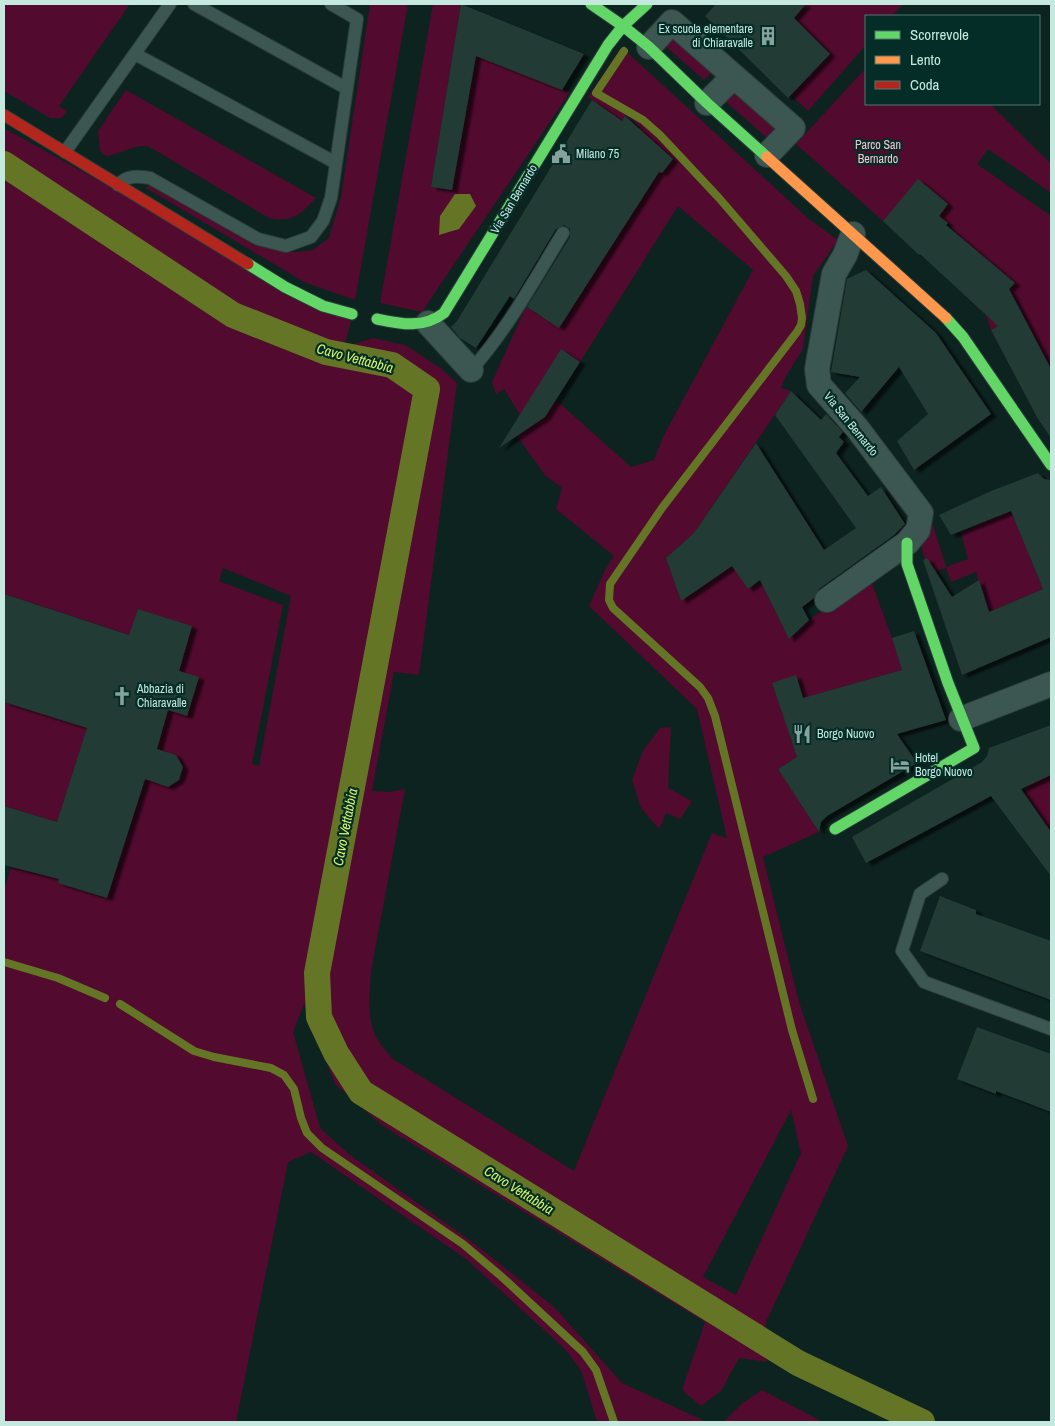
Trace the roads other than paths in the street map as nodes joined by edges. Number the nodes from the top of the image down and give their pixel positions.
1 (170, 4) edge
2 (194, 4) edge
3 (332, 4) edge
4 (591, 4) edge
5 (647, 4) edge
6 (623, 26) junction
7 (649, 47) junction
8 (134, 54) junction
9 (733, 77) junction
10 (346, 88) junction
11 (707, 103) junction
12 (4, 114) edge
13 (65, 152) junction
14 (767, 155) junction
15 (336, 163) junction
16 (118, 185) junction
17 (563, 233) dead end
18 (853, 234) junction
19 (352, 314) dead end
20 (377, 319) dead end
21 (428, 323) junction
22 (471, 370) joint
23 (1051, 465) edge
24 (907, 543) junction
25 (827, 600) dead end
26 (1051, 684) edge
27 (962, 719) junction
28 (835, 829) dead end
29 (942, 879) dead end
30 (1051, 1029) edge

1 - 8 lane
2 - 10 lane
3 - 10 lane
4 - 6 street
5 - 6 street, Via San Bernardo
6 - 7 street
6 - 21 street, Via San Bernardo
7 - 9 street
7 - 11 street
8 - 13 lane
8 - 15 lane
9 - 11 street
9 - 14 street
10 - 15 lane
11 - 14 street
12 - 13 street
13 - 16 street
14 - 18 street
15 - 16 lane
16 - 19 street
17 - 22 lane
18 - 23 street
18 - 24 street, Via San Bernardo
20 - 21 street
21 - 22 street
24 - 25 street, Via San Bernardo
24 - 27 street
26 - 27 street
27 - 28 street
29 - 30 lane

